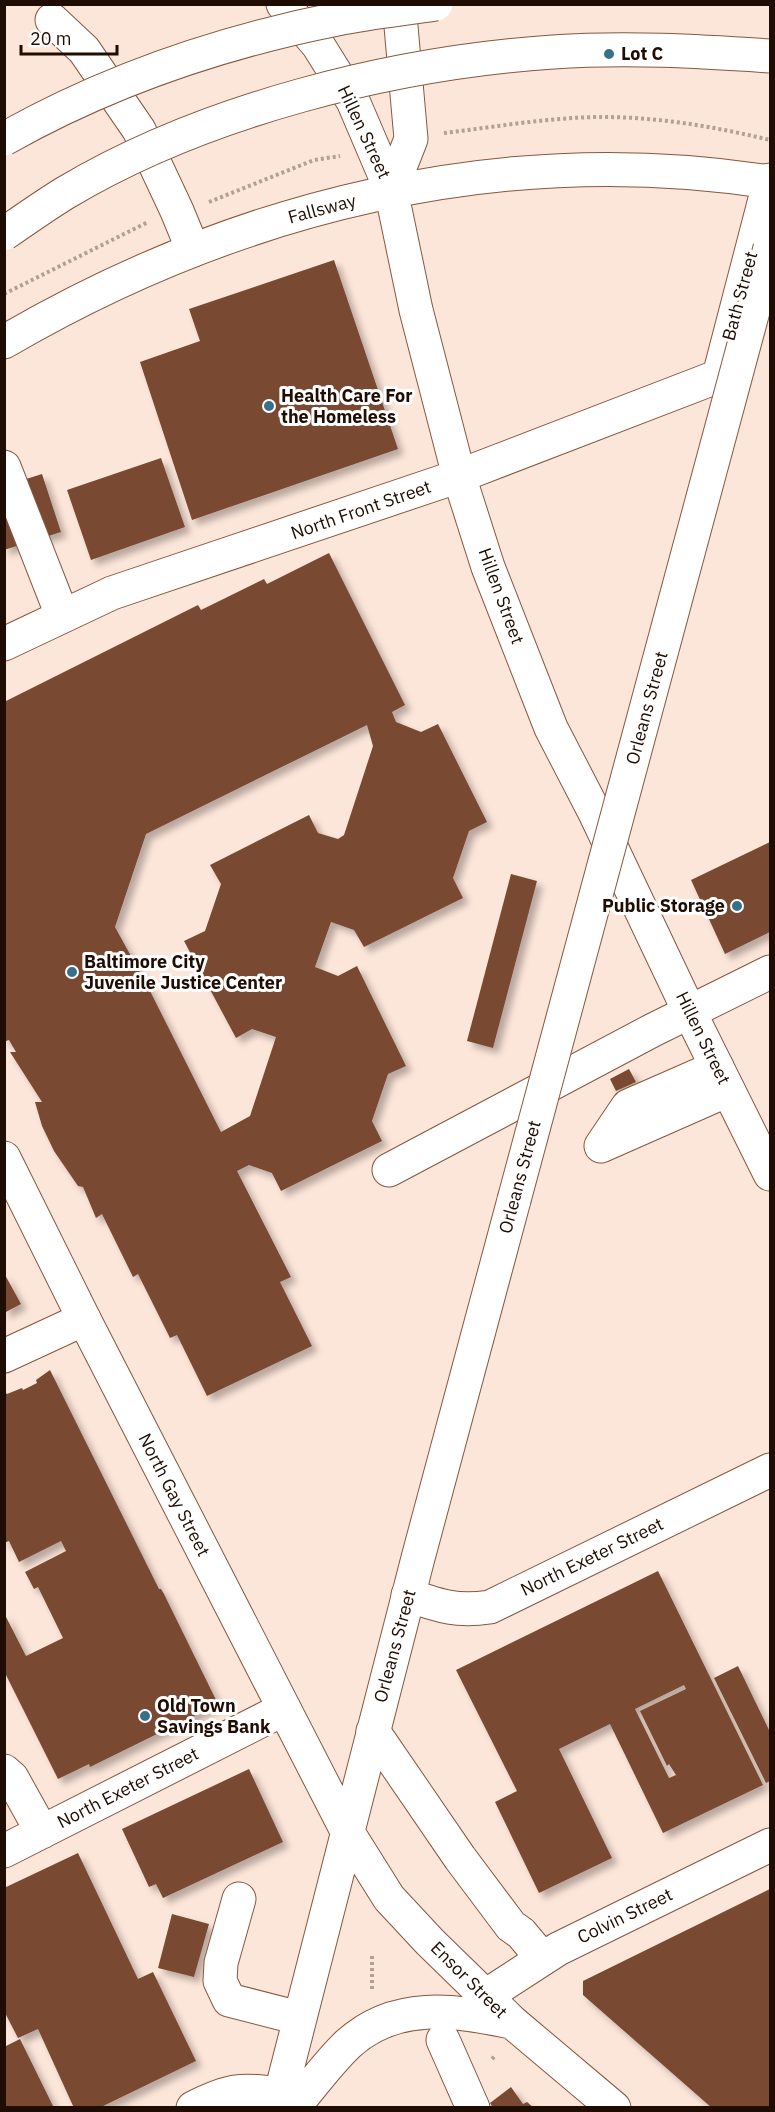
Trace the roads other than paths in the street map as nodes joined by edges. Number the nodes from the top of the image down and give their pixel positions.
1 (283, 4) edge
2 (399, 4) edge
3 (436, 4) edge
4 (52, 20) dead end
5 (771, 56) edge
6 (4, 139) edge
7 (770, 181) edge
8 (391, 190) junction
9 (4, 234) edge
10 (771, 248) edge
11 (193, 250) junction
12 (4, 342) edge
13 (719, 376) joint
14 (4, 467) edge
15 (459, 476) junction
16 (62, 615) junction
17 (4, 644) edge
18 (771, 972) edge
19 (689, 1011) junction
20 (4, 1158) edge
21 (389, 1170) dead end
22 (771, 1174) edge
23 (84, 1319) junction
24 (4, 1356) edge
25 (771, 1470) edge
26 (408, 1595) junction
27 (284, 1709) junction
28 (373, 1731) junction
29 (4, 1771) edge
30 (42, 1832) junction
31 (347, 1832) junction
32 (771, 1845) edge
33 (4, 1851) edge
34 (239, 1899) dead end
35 (542, 1958) junction
36 (484, 1997) junction
37 (299, 2018) junction
38 (512, 2022) junction
39 (443, 2040) dead end
40 (283, 2103) edge
41 (193, 2108) edge
42 (473, 2108) edge
43 (614, 2108) edge

1 - 8 main road, Hillen Street
2 - 8 main road
3 - 6 main road, bridge
4 - 11 main road
5 - 9 main road, bridge
7 - 8 main road, Fallsway
7 - 13 main road, Bath Street
8 - 11 main road, Fallsway
8 - 15 main road, Hillen Street
10 - 26 main road, Orleans Street, bridge
11 - 12 main road, Fallsway
13 - 15 main road, North Front Street
14 - 16 main road
15 - 16 main road, North Front Street
15 - 19 main road, Hillen Street
16 - 17 main road, North Front Street
18 - 19 main road
19 - 21 main road
19 - 22 main road, Hillen Street
20 - 23 main road, North Gay Street
23 - 24 main road
23 - 27 main road, North Gay Street
25 - 26 main road, North Exeter Street
26 - 28 main road, Orleans Street
27 - 30 main road, North Exeter Street
27 - 31 main road, North Gay Street
28 - 31 main road, Orleans Street
28 - 35 main road
29 - 30 main road
30 - 33 main road, North Exeter Street
31 - 36 main road, Ensor Street
31 - 37 main road, Orleans Street
32 - 35 main road, Colvin Street
34 - 37 main road
35 - 36 main road, Colvin Street
36 - 38 main road, Ensor Street
37 - 40 main road, Orleans Street
38 - 40 main road
38 - 43 main road, Ensor Street
39 - 42 main road
40 - 41 main road

